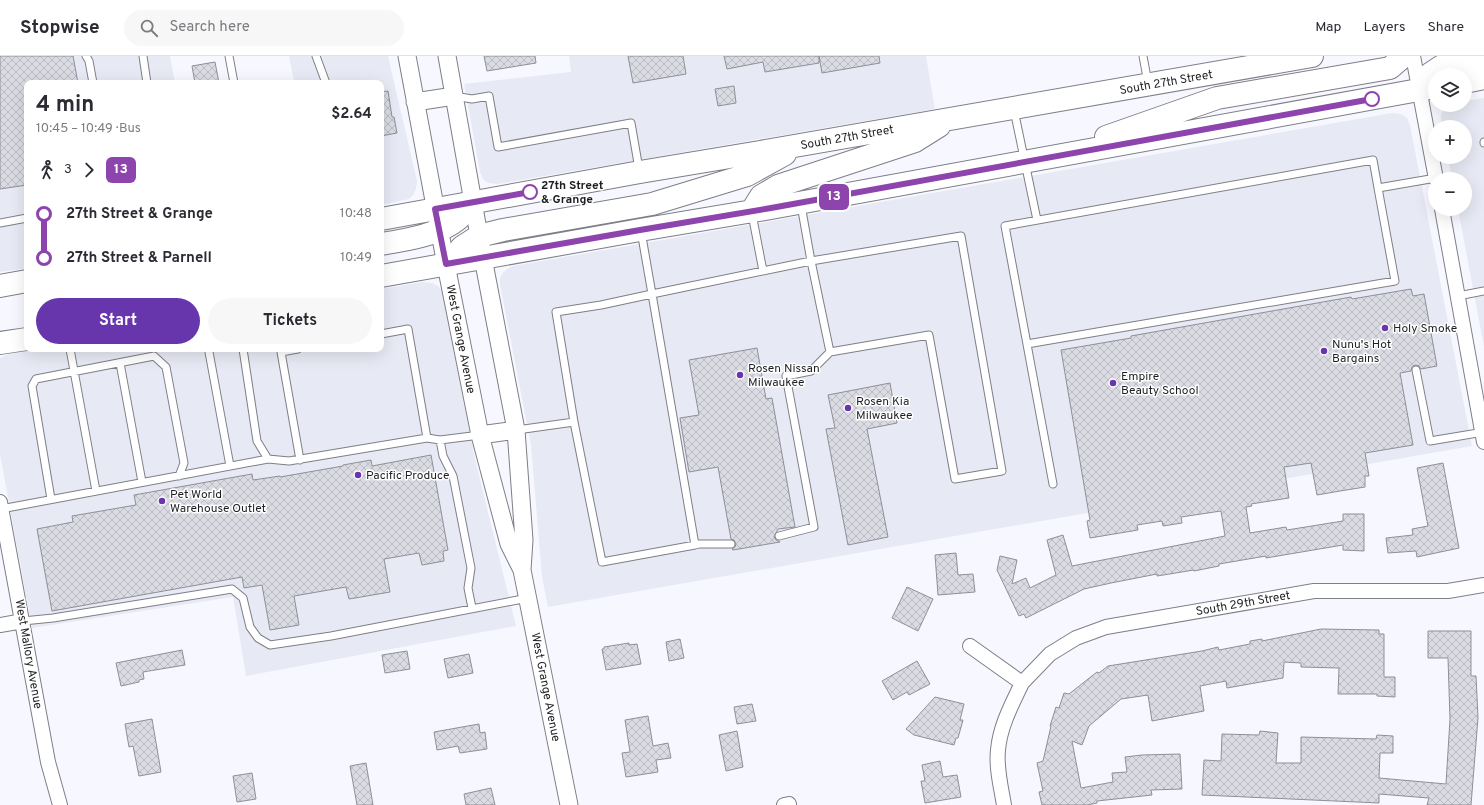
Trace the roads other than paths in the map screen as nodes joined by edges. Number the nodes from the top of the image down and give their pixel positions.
1 (86, 56) edge
2 (143, 56) edge
3 (229, 56) edge
4 (316, 56) edge
5 (407, 56) edge
6 (447, 56) edge
7 (1143, 56) edge
8 (1312, 56) edge
9 (1404, 56) edge
10 (1413, 56) edge
11 (1484, 59) edge
12 (1484, 78) edge
13 (92, 80) edge
14 (147, 80) edge
15 (233, 80) edge
16 (325, 80) edge
17 (1472, 81) edge
18 (1148, 85) junction
19 (1427, 89) edge
20 (454, 96) junction
21 (415, 102) junction
22 (1014, 108) junction
23 (950, 119) junction
24 (802, 145) junction
25 (1056, 156) junction
26 (1025, 162) junction
27 (640, 172) junction
28 (1435, 172) edge
29 (1428, 179) edge
30 (1378, 188) junction
31 (473, 202) junction
32 (800, 203) junction
33 (752, 212) junction
34 (1443, 216) edge
35 (24, 219) edge
36 (384, 219) edge
37 (437, 219) junction
38 (1037, 220) junction
39 (0, 223) edge
40 (640, 230) junction
41 (479, 236) junction
42 (384, 243) edge
43 (483, 258) junction
44 (811, 260) junction
45 (446, 264) junction
46 (764, 270) junction
47 (384, 275) edge
48 (24, 282) edge
49 (0, 286) edge
50 (1484, 291) edge
51 (652, 294) junction
52 (1458, 296) junction
53 (384, 333) edge
54 (24, 339) edge
55 (0, 343) edge
56 (1027, 344) junction
57 (71, 352) edge
58 (209, 352) dead end
59 (243, 352) edge
60 (281, 352) edge
61 (830, 352) junction
62 (120, 363) junction
63 (1416, 370) dead end
64 (74, 372) junction
65 (574, 422) junction
66 (516, 430) junction
67 (480, 435) junction
68 (1483, 436) edge
69 (427, 438) junction
70 (440, 440) junction
71 (268, 459) junction
72 (300, 460) junction
73 (230, 466) junction
74 (179, 476) junction
75 (142, 482) junction
76 (1053, 484) dead end
77 (96, 491) junction
78 (51, 499) junction
79 (1, 506) edge
80 (779, 536) dead end
81 (732, 544) dead end
82 (694, 545) junction
83 (522, 570) junction
84 (1484, 585) edge
85 (528, 598) junction
86 (472, 608) junction
87 (23, 621) junction
88 (0, 625) edge
89 (970, 646) dead end
90 (1022, 683) junction
91 (60, 805) edge
92 (570, 805) edge
93 (1004, 805) edge

1 - 13 lane
2 - 14 lane
3 - 15 lane
4 - 16 lane
5 - 21 street, West Grange Avenue
6 - 20 street, West Grange Avenue
7 - 18 lane
8 - 18 main road, South 27th Street
9 - 25 main road
10 - 19 street
11 - 19 main road
12 - 17 main road
18 - 22 main road, South 27th Street
19 - 25 main road
19 - 28 street
20 - 21 street
20 - 27 lane
20 - 31 street, West Grange Avenue
21 - 37 street, West Grange Avenue
22 - 23 main road, South 27th Street
22 - 26 lane
23 - 24 main road, South 27th Street
23 - 33 main road
24 - 27 main road, South 27th Street
24 - 41 main road
25 - 26 main road
26 - 32 main road
26 - 38 lane
27 - 31 main road, South 27th Street
29 - 30 lane
30 - 38 lane
30 - 56 lane
31 - 37 main road, South 27th Street
31 - 41 street, West Grange Avenue
32 - 33 main road
32 - 44 lane
33 - 40 main road
33 - 46 lane
34 - 52 street
35 - 39 lane
36 - 37 main road, South 27th Street
37 - 42 main road
37 - 45 street, West Grange Avenue
38 - 56 lane
40 - 43 main road
40 - 51 lane
41 - 43 street, West Grange Avenue
41 - 45 main road
43 - 45 main road
43 - 66 street, West Grange Avenue
44 - 46 lane
44 - 61 lane
44 - 61 lane
45 - 47 main road
45 - 67 street, West Grange Avenue
46 - 51 lane
48 - 49 main road
50 - 52 lane
51 - 65 lane
51 - 82 lane
52 - 68 street
53 - 69 lane
54 - 55 main road
56 - 76 lane
57 - 64 lane
58 - 73 lane
59 - 71 lane
60 - 72 lane
61 - 80 lane
62 - 64 lane
62 - 74 lane
62 - 75 lane
63 - 68 lane
64 - 77 lane
64 - 78 lane
65 - 66 lane
65 - 82 lane
66 - 67 street
66 - 83 street, West Grange Avenue
67 - 70 lane
67 - 83 street, West Grange Avenue
69 - 70 lane
69 - 72 lane
70 - 86 lane
71 - 72 lane
71 - 73 lane
73 - 74 lane
74 - 75 lane
75 - 77 lane
77 - 78 lane
78 - 79 lane
79 - 87 street, West Mallory Avenue
81 - 82 lane
83 - 85 street, West Grange Avenue
84 - 90 street, South 29th Street
85 - 86 lane
85 - 92 street, West Grange Avenue
86 - 87 lane
87 - 88 street
87 - 91 street, West Mallory Avenue
89 - 90 street
90 - 93 street, South 29th Street

